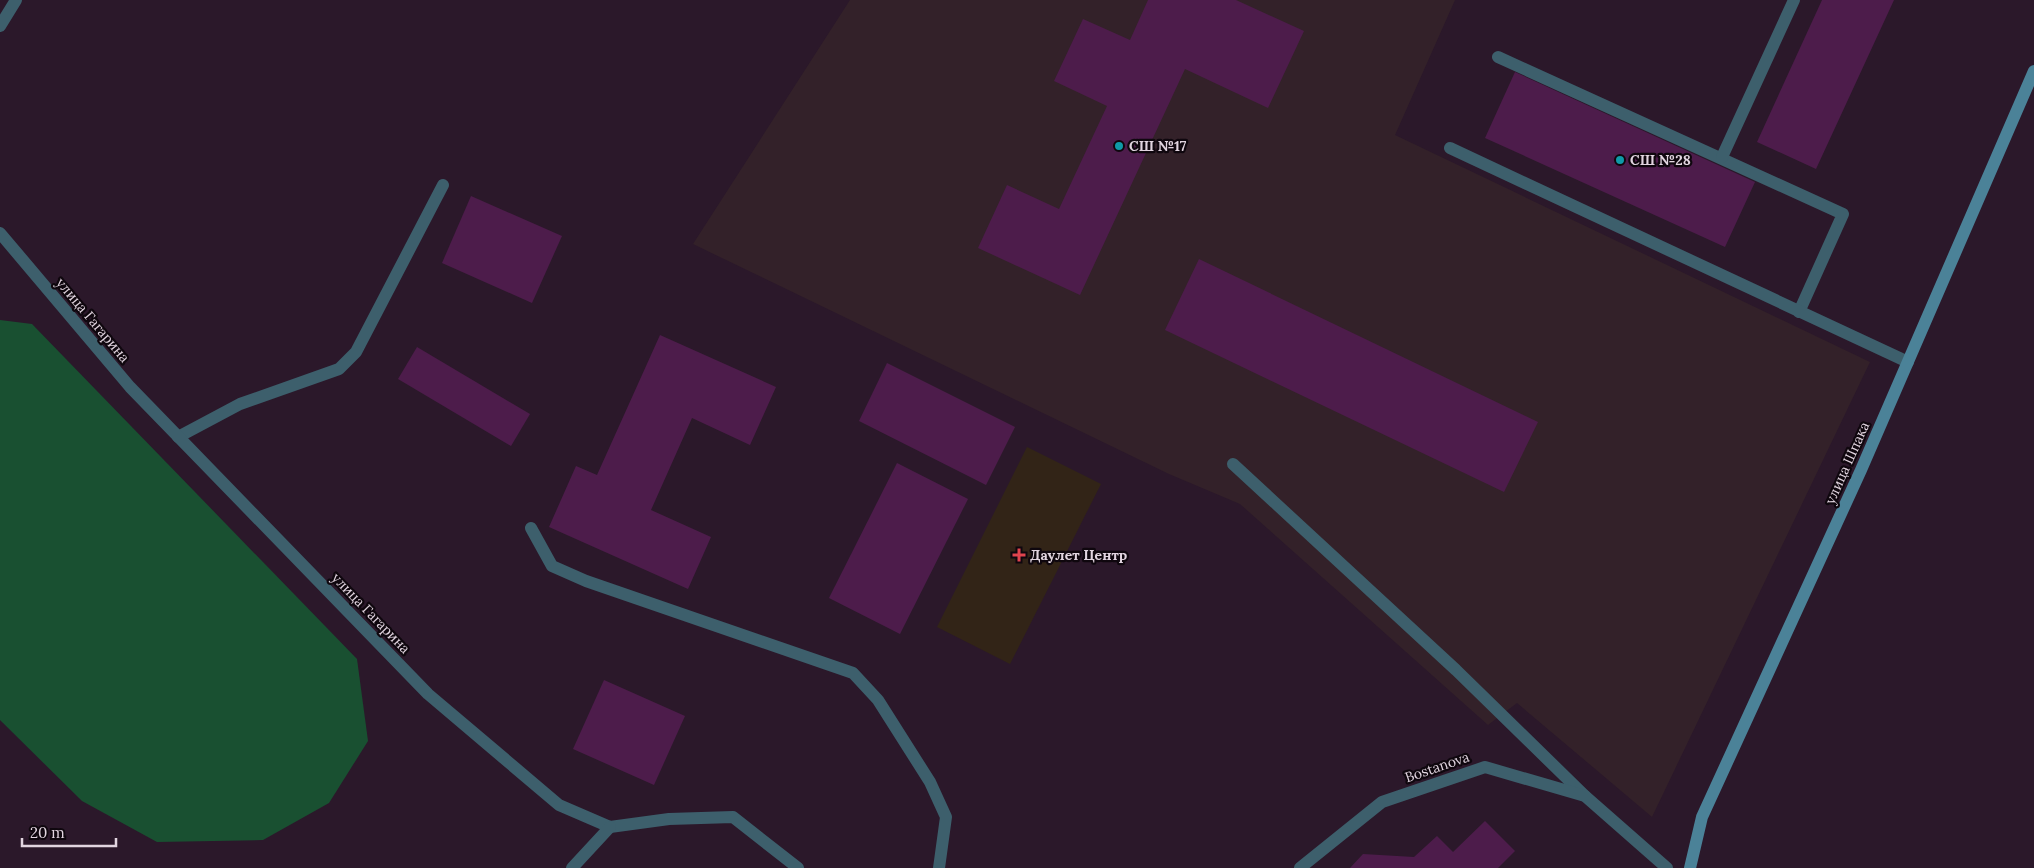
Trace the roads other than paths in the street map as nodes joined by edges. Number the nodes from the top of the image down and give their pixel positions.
1 (16, 0) edge
2 (1794, 0) edge
3 (0, 26) edge
4 (1498, 57) dead end
5 (2034, 71) edge
6 (1450, 148) dead end
7 (1722, 157) junction
8 (442, 185) dead end
9 (0, 233) edge
10 (1800, 312) junction
11 (1908, 362) junction
12 (178, 437) junction
13 (1233, 464) dead end
14 (530, 528) dead end
15 (1584, 796) junction
16 (610, 827) junction
17 (572, 868) edge
18 (798, 868) edge
19 (938, 868) edge
20 (1300, 868) edge
21 (1667, 868) edge
22 (1690, 868) edge

1 - 3 street
2 - 7 street
4 - 7 street
5 - 11 street, улица Шпака
6 - 10 street
7 - 10 street
8 - 12 street
9 - 12 street, улица Гагарина
10 - 11 street
11 - 22 street, улица Шпака
12 - 16 street, улица Гагарина
13 - 15 street
14 - 19 street
15 - 20 street, Bostanova
15 - 21 street, Bostanova
16 - 17 street
16 - 18 street

